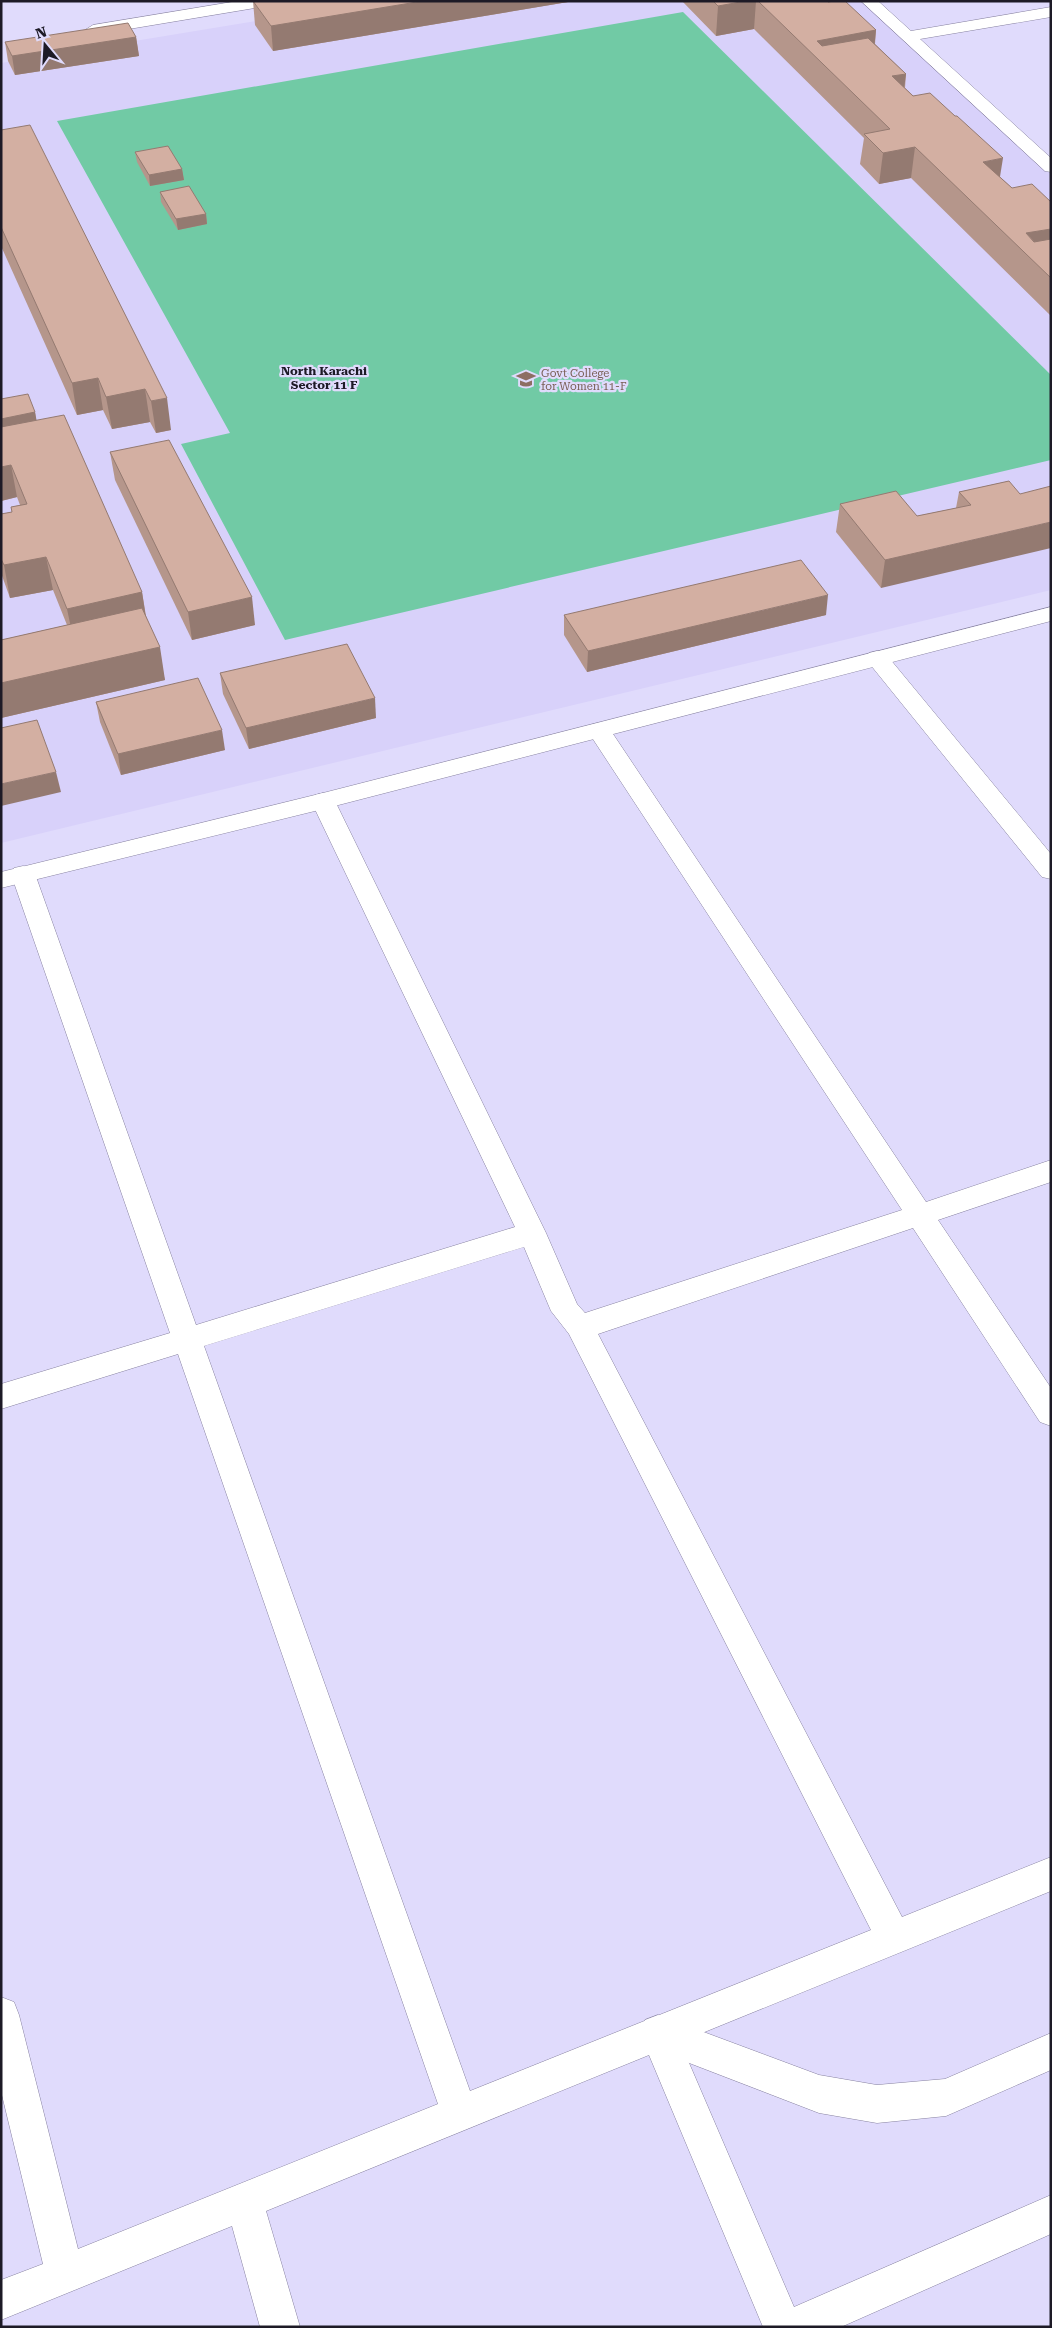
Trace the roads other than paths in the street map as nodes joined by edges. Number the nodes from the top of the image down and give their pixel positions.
1 (267, 1) edge
2 (869, 1) edge
3 (1051, 12) edge
4 (80, 32) edge
5 (907, 36) junction
6 (1051, 167) edge
7 (1051, 614) edge
8 (877, 658) junction
9 (599, 730) junction
10 (324, 801) junction
11 (1051, 871) edge
12 (12, 877) edge
13 (1051, 1171) edge
14 (919, 1215) junction
15 (532, 1233) junction
16 (579, 1326) junction
17 (187, 1340) junction
18 (1, 1397) edge
19 (1051, 1413) edge
20 (1051, 1874) edge
21 (894, 1938) junction
22 (1, 2015) edge
23 (658, 2033) junction
24 (1051, 2051) edge
25 (460, 2114) junction
26 (244, 2202) junction
27 (1051, 2214) edge
28 (65, 2274) junction
29 (1, 2300) edge
30 (280, 2327) edge
31 (783, 2327) edge
32 (795, 2327) edge

1 - 4 street
2 - 5 street
3 - 5 street
5 - 6 street
7 - 8 street
8 - 9 street
8 - 11 street
9 - 10 street
9 - 14 street
10 - 12 street
10 - 15 street
12 - 17 street
13 - 14 street
14 - 16 street
14 - 19 street
15 - 16 street
15 - 17 street
16 - 21 street
17 - 18 street
17 - 25 street
20 - 21 street
21 - 23 street
22 - 28 street
23 - 24 street
23 - 25 street
23 - 31 street
25 - 26 street
26 - 28 street
26 - 30 street
27 - 32 street
28 - 29 street

